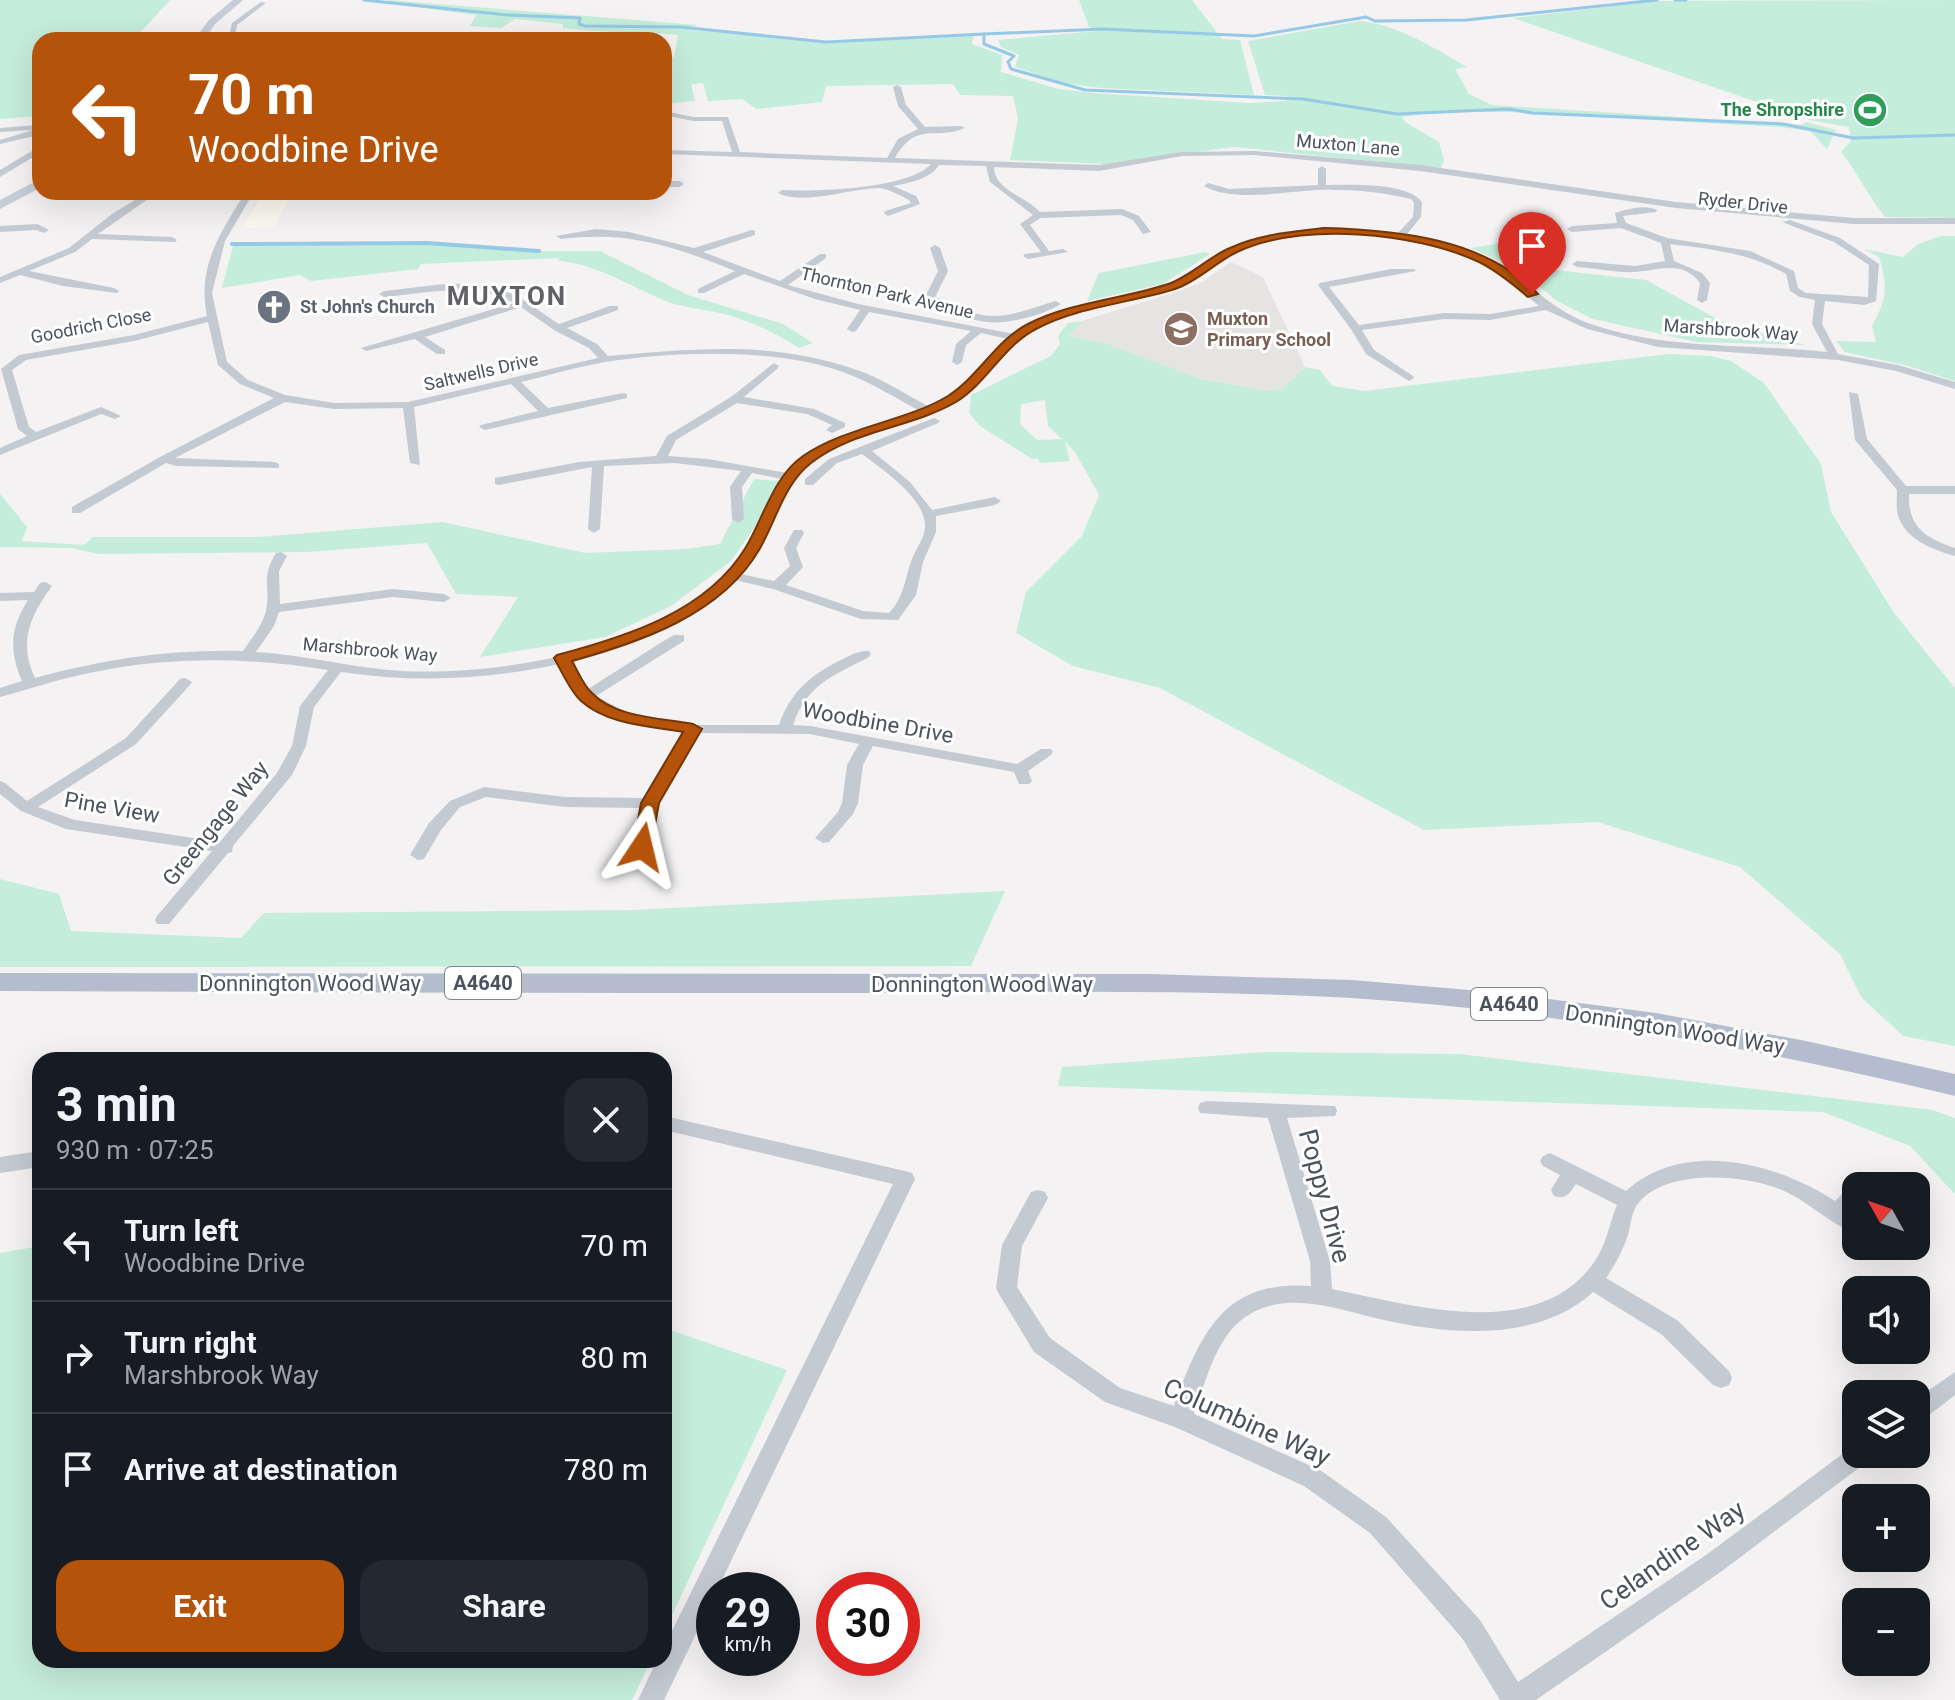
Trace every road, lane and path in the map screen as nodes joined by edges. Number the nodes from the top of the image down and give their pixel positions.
1 (238, 0) edge
2 (249, 5) dead end
3 (205, 32) edge
4 (232, 32) edge
5 (913, 93) dead end
6 (672, 115) edge
7 (32, 127) edge
8 (961, 128) dead end
9 (0, 130) edge
10 (923, 130) junction
11 (32, 135) edge
12 (0, 142) edge
13 (672, 152) edge
14 (736, 153) junction
15 (32, 154) edge
16 (890, 160) junction
17 (936, 162) junction
18 (0, 163) edge
19 (13, 164) junction
20 (990, 164) junction
21 (1322, 169) dead end
22 (0, 174) edge
23 (672, 184) edge
24 (680, 184) dead end
25 (1208, 186) dead end
26 (32, 187) edge
27 (887, 187) junction
28 (1322, 187) junction
29 (782, 193) dead end
30 (141, 200) edge
31 (245, 200) edge
32 (0, 205) edge
33 (888, 213) dead end
34 (1038, 215) junction
35 (627, 220) dead end
36 (1955, 221) edge
37 (1622, 225) junction
38 (42, 227) dead end
39 (0, 229) edge
40 (1572, 229) dead end
41 (621, 232) junction
42 (1146, 232) dead end
43 (752, 233) dead end
44 (90, 236) junction
45 (561, 236) dead end
46 (1400, 236) junction
47 (172, 240) dead end
48 (1665, 241) junction
49 (920, 247) dead end
50 (693, 252) junction
51 (1063, 252) dead end
52 (1047, 254) junction
53 (1028, 256) dead end
54 (823, 261) dead end
55 (1670, 263) junction
56 (1577, 264) dead end
57 (743, 271) junction
58 (1411, 271) dead end
59 (20, 272) junction
60 (0, 280) edge
61 (781, 285) junction
62 (114, 291) dead end
63 (701, 291) dead end
64 (384, 294) dead end
65 (1820, 298) junction
66 (929, 299) junction
67 (1702, 300) dead end
68 (522, 304) junction
69 (1056, 304) dead end
70 (1548, 307) junction
71 (614, 308) dead end
72 (866, 308) junction
73 (917, 317) junction
74 (213, 318) junction
75 (838, 321) dead end
76 (558, 328) junction
77 (1356, 328) junction
78 (979, 330) junction
79 (417, 336) junction
80 (1015, 337) junction
81 (366, 348) dead end
82 (441, 352) dead end
83 (1834, 356) junction
84 (605, 359) junction
85 (957, 362) dead end
86 (774, 366) dead end
87 (1409, 378) dead end
88 (515, 382) junction
89 (1955, 386) edge
90 (1853, 394) dead end
91 (623, 396) dead end
92 (283, 398) junction
93 (735, 399) junction
94 (408, 405) junction
95 (546, 412) junction
96 (930, 415) junction
97 (115, 416) dead end
98 (854, 420) dead end
99 (492, 427) dead end
100 (35, 436) junction
101 (864, 450) junction
102 (0, 452) edge
103 (164, 459) junction
104 (660, 459) junction
105 (416, 463) dead end
106 (598, 465) junction
107 (276, 467) dead end
108 (749, 469) junction
109 (789, 477) junction
110 (499, 481) dead end
111 (809, 482) dead end
112 (1903, 490) junction
113 (1955, 490) edge
114 (74, 495) dead end
115 (92, 500) junction
116 (988, 506) dead end
117 (76, 510) dead end
118 (929, 514) junction
119 (738, 519) dead end
120 (594, 529) dead end
121 (798, 533) dead end
122 (1955, 552) edge
123 (257, 565) dead end
124 (734, 576) junction
125 (777, 586) junction
126 (0, 597) edge
127 (444, 598) dead end
128 (273, 609) junction
129 (679, 638) dead end
130 (864, 654) dead end
131 (247, 655) junction
132 (562, 658) junction
133 (338, 667) junction
134 (185, 682) dead end
135 (30, 683) junction
136 (0, 693) edge
137 (585, 696) junction
138 (785, 728) junction
139 (693, 729) junction
140 (868, 741) junction
141 (1046, 752) dead end
142 (0, 786) edge
143 (650, 803) junction
144 (26, 808) junction
145 (823, 838) dead end
146 (226, 848) junction
147 (418, 855) dead end
148 (640, 866) dead end
149 (163, 920) dead end
150 (0, 982) edge
151 (1955, 1085) edge
152 (1207, 1108) dead end
153 (1275, 1111) junction
154 (1328, 1111) dead end
155 (672, 1125) edge
156 (32, 1160) edge
157 (1550, 1161) dead end
158 (0, 1165) edge
159 (1038, 1198) dead end
160 (1628, 1201) junction
161 (1842, 1207) edge
162 (1837, 1212) junction
163 (1842, 1215) edge
164 (1594, 1282) junction
165 (1322, 1294) junction
166 (1721, 1378) dead end
167 (1955, 1382) edge
168 (1930, 1401) edge
169 (1181, 1419) junction
170 (1842, 1467) edge
171 (672, 1657) edge
172 (667, 1668) edge
173 (651, 1700) edge
174 (1515, 1700) edge

1 - 3 street
2 - 4 street
5 - 10 street
6 - 14 street
7 - 9 street
8 - 10 street
10 - 16 street
11 - 12 street
13 - 14 street, Muxton Lane
14 - 16 street, Muxton Lane
15 - 19 street
16 - 17 street, Muxton Lane
17 - 20 street, Muxton Lane
17 - 27 street
18 - 19 street
19 - 22 street
20 - 34 street
20 - 36 street, Muxton Lane
21 - 28 street
23 - 24 street
25 - 28 street
26 - 32 street
27 - 29 street
27 - 33 street
28 - 46 street
30 - 44 street
31 - 74 street, Saltwells Drive
34 - 42 street
34 - 52 street
35 - 41 street
37 - 40 street, Ryder Drive
37 - 48 street, Ryder Drive
37 - 65 street, Ryder Drive
38 - 39 street
41 - 45 street, Thornton Park Avenue
41 - 50 street, Thornton Park Avenue
43 - 50 street
44 - 47 street
44 - 59 street
46 - 70 street, Marshbrook Way
46 - 80 street, Marshbrook Way
48 - 55 street
48 - 65 street, Ryder Drive
49 - 66 street
50 - 57 street, Thornton Park Avenue
51 - 52 street
52 - 53 street
54 - 61 street
55 - 56 street
55 - 67 street
57 - 61 street, Thornton Park Avenue
57 - 63 street
58 - 77 street
59 - 60 street
59 - 62 street
61 - 72 street, Thornton Park Avenue
64 - 68 street
65 - 83 street
66 - 69 street
66 - 73 street
68 - 76 street
68 - 79 street
70 - 77 street
70 - 83 street, Marshbrook Way
71 - 76 street
72 - 73 street, Thornton Park Avenue
72 - 75 street
73 - 78 street, Thornton Park Avenue
74 - 92 street, Saltwells Drive
74 - 100 street, Goodrich Close
76 - 84 street
77 - 87 street
78 - 80 street, Thornton Park Avenue
78 - 85 street, Thornton Park Avenue
79 - 81 street
79 - 82 street
80 - 96 street, Marshbrook Way
83 - 89 street, Marshbrook Way
84 - 88 street, Saltwells Drive
84 - 96 street, Saltwells Drive
86 - 93 street
88 - 94 street, Saltwells Drive
88 - 95 street
90 - 112 street
91 - 95 street
92 - 94 street, Saltwells Drive
92 - 103 street
93 - 98 street
93 - 104 street
94 - 105 street
95 - 99 street
96 - 101 street
96 - 109 street, Marshbrook Way
97 - 100 street
100 - 102 street
101 - 111 street
101 - 118 street
103 - 107 street
103 - 115 street
104 - 106 street
104 - 108 street
106 - 110 street
106 - 120 street
108 - 109 street
108 - 119 street
109 - 124 street, Marshbrook Way
112 - 113 street
112 - 122 street
114 - 115 street
115 - 117 street
116 - 118 street
118 - 125 street
121 - 125 street
123 - 128 street
124 - 125 street
124 - 132 street, Marshbrook Way
126 - 135 street
127 - 128 street
128 - 131 street
129 - 137 street
130 - 138 street
131 - 133 street, Marshbrook Way
131 - 135 street, Marshbrook Way
132 - 133 street, Marshbrook Way
132 - 137 street
133 - 146 street, Greengage Way
134 - 144 street
135 - 136 street, Marshbrook Way
137 - 139 street, Woodbine Drive
138 - 139 street, Woodbine Drive
138 - 140 street, Woodbine Drive
139 - 143 street
140 - 141 street, Woodbine Drive
140 - 145 street
142 - 144 street, Pine View
143 - 147 street
143 - 148 street
144 - 146 street, Pine View
146 - 149 street, Greengage Way
150 - 151 main road, Donnington Wood Way / A4640
152 - 153 street, Poppy Drive
153 - 154 street, Poppy Drive
153 - 165 street, Poppy Drive
155 - 171 street
156 - 158 street
157 - 160 street
159 - 169 street, Columbine Way
160 - 162 street
160 - 164 street
161 - 162 street
162 - 163 street
164 - 165 street
164 - 166 street
165 - 169 street
167 - 168 street
169 - 174 street, Columbine Way
170 - 174 street, Celandine Way
172 - 173 street

